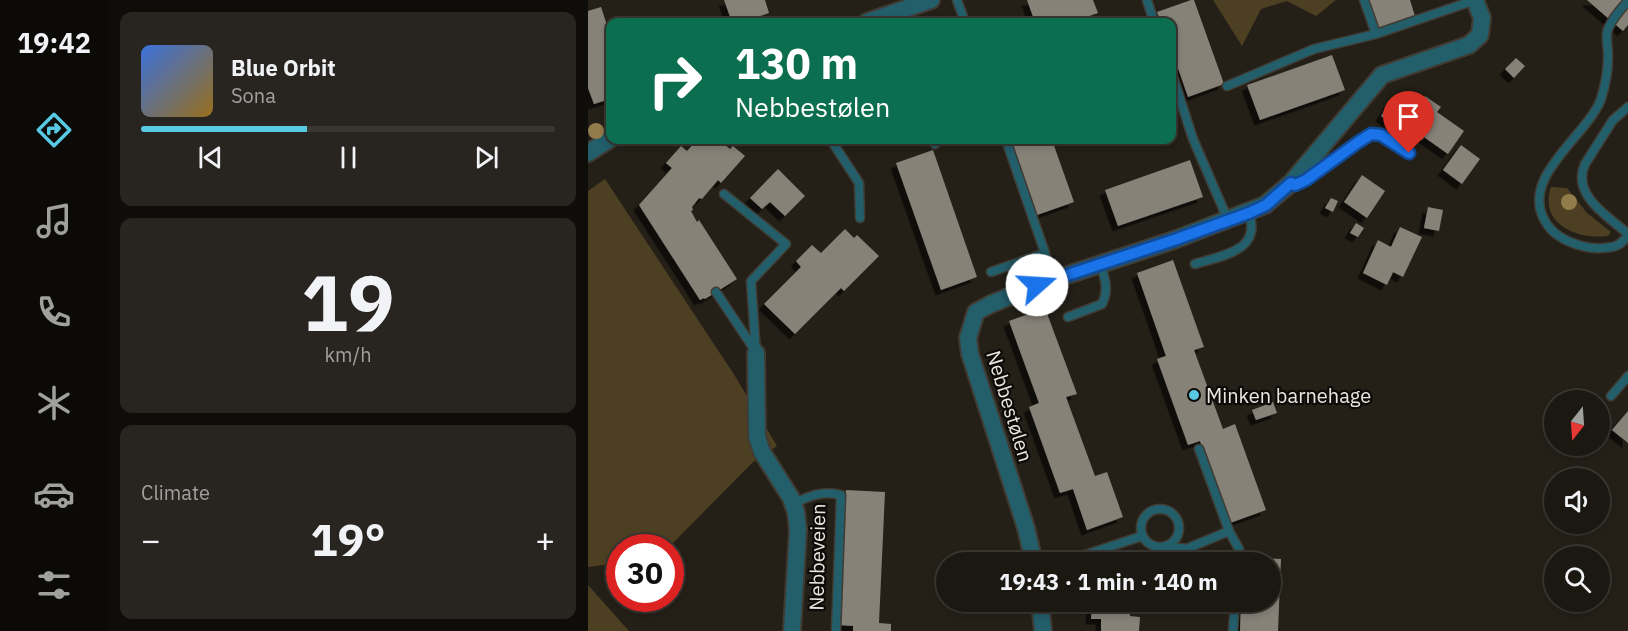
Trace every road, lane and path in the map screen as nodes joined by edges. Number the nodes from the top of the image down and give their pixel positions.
1 (931, 0) edge
2 (957, 0) edge
3 (1147, 0) edge
4 (1364, 0) edge
5 (1474, 0) edge
6 (1628, 1) edge
7 (879, 18) edge
8 (964, 18) edge
9 (1153, 18) edge
10 (1376, 34) junction
11 (1176, 86) edge
12 (1227, 86) dead end
13 (1628, 107) edge
14 (606, 142) edge
15 (834, 144) edge
16 (1007, 144) edge
17 (588, 153) edge
18 (1409, 153) dead end
19 (1291, 183) junction
20 (724, 194) dead end
21 (1249, 213) junction
22 (860, 218) dead end
23 (1228, 220) junction
24 (1628, 235) edge
25 (1045, 253) junction
26 (1195, 264) dead end
27 (1101, 265) junction
28 (991, 272) dead end
29 (1051, 280) junction
30 (716, 292) dead end
31 (1068, 317) dead end
32 (756, 353) junction
33 (1628, 376) edge
34 (1611, 396) dead end
35 (1199, 449) dead end
36 (793, 504) junction
37 (1229, 531) junction
38 (1142, 536) junction
39 (1168, 546) junction
40 (1032, 552) edge
41 (1094, 552) edge
42 (1239, 552) edge
43 (1041, 612) edge
44 (1234, 612) edge
45 (792, 631) edge
46 (836, 631) edge
47 (1043, 631) edge
48 (1233, 631) edge

1 - 7 street
2 - 8 lane
3 - 9 lane
4 - 10 lane
5 - 10 lane
5 - 19 street, Nebbestølen
6 - 24 lane
10 - 12 lane
11 - 23 lane
13 - 24 lane
14 - 17 street
15 - 22 lane
16 - 25 lane
18 - 19 lane, Nebbestølen
19 - 21 street, Nebbestølen
20 - 32 lane
21 - 23 street, Nebbestølen
21 - 26 lane
23 - 27 street, Nebbestølen
25 - 28 lane
25 - 29 lane
27 - 29 street, Nebbestølen
27 - 31 lane
29 - 40 street, Nebbestølen
30 - 32 lane
32 - 36 street, Nebbeveien
33 - 34 lane
35 - 37 lane
36 - 45 street, Nebbeveien
36 - 46 lane, Nebbeveien
37 - 39 lane
37 - 42 lane
38 - 39 lane
38 - 39 lane
38 - 41 lane
43 - 47 street
44 - 48 lane

